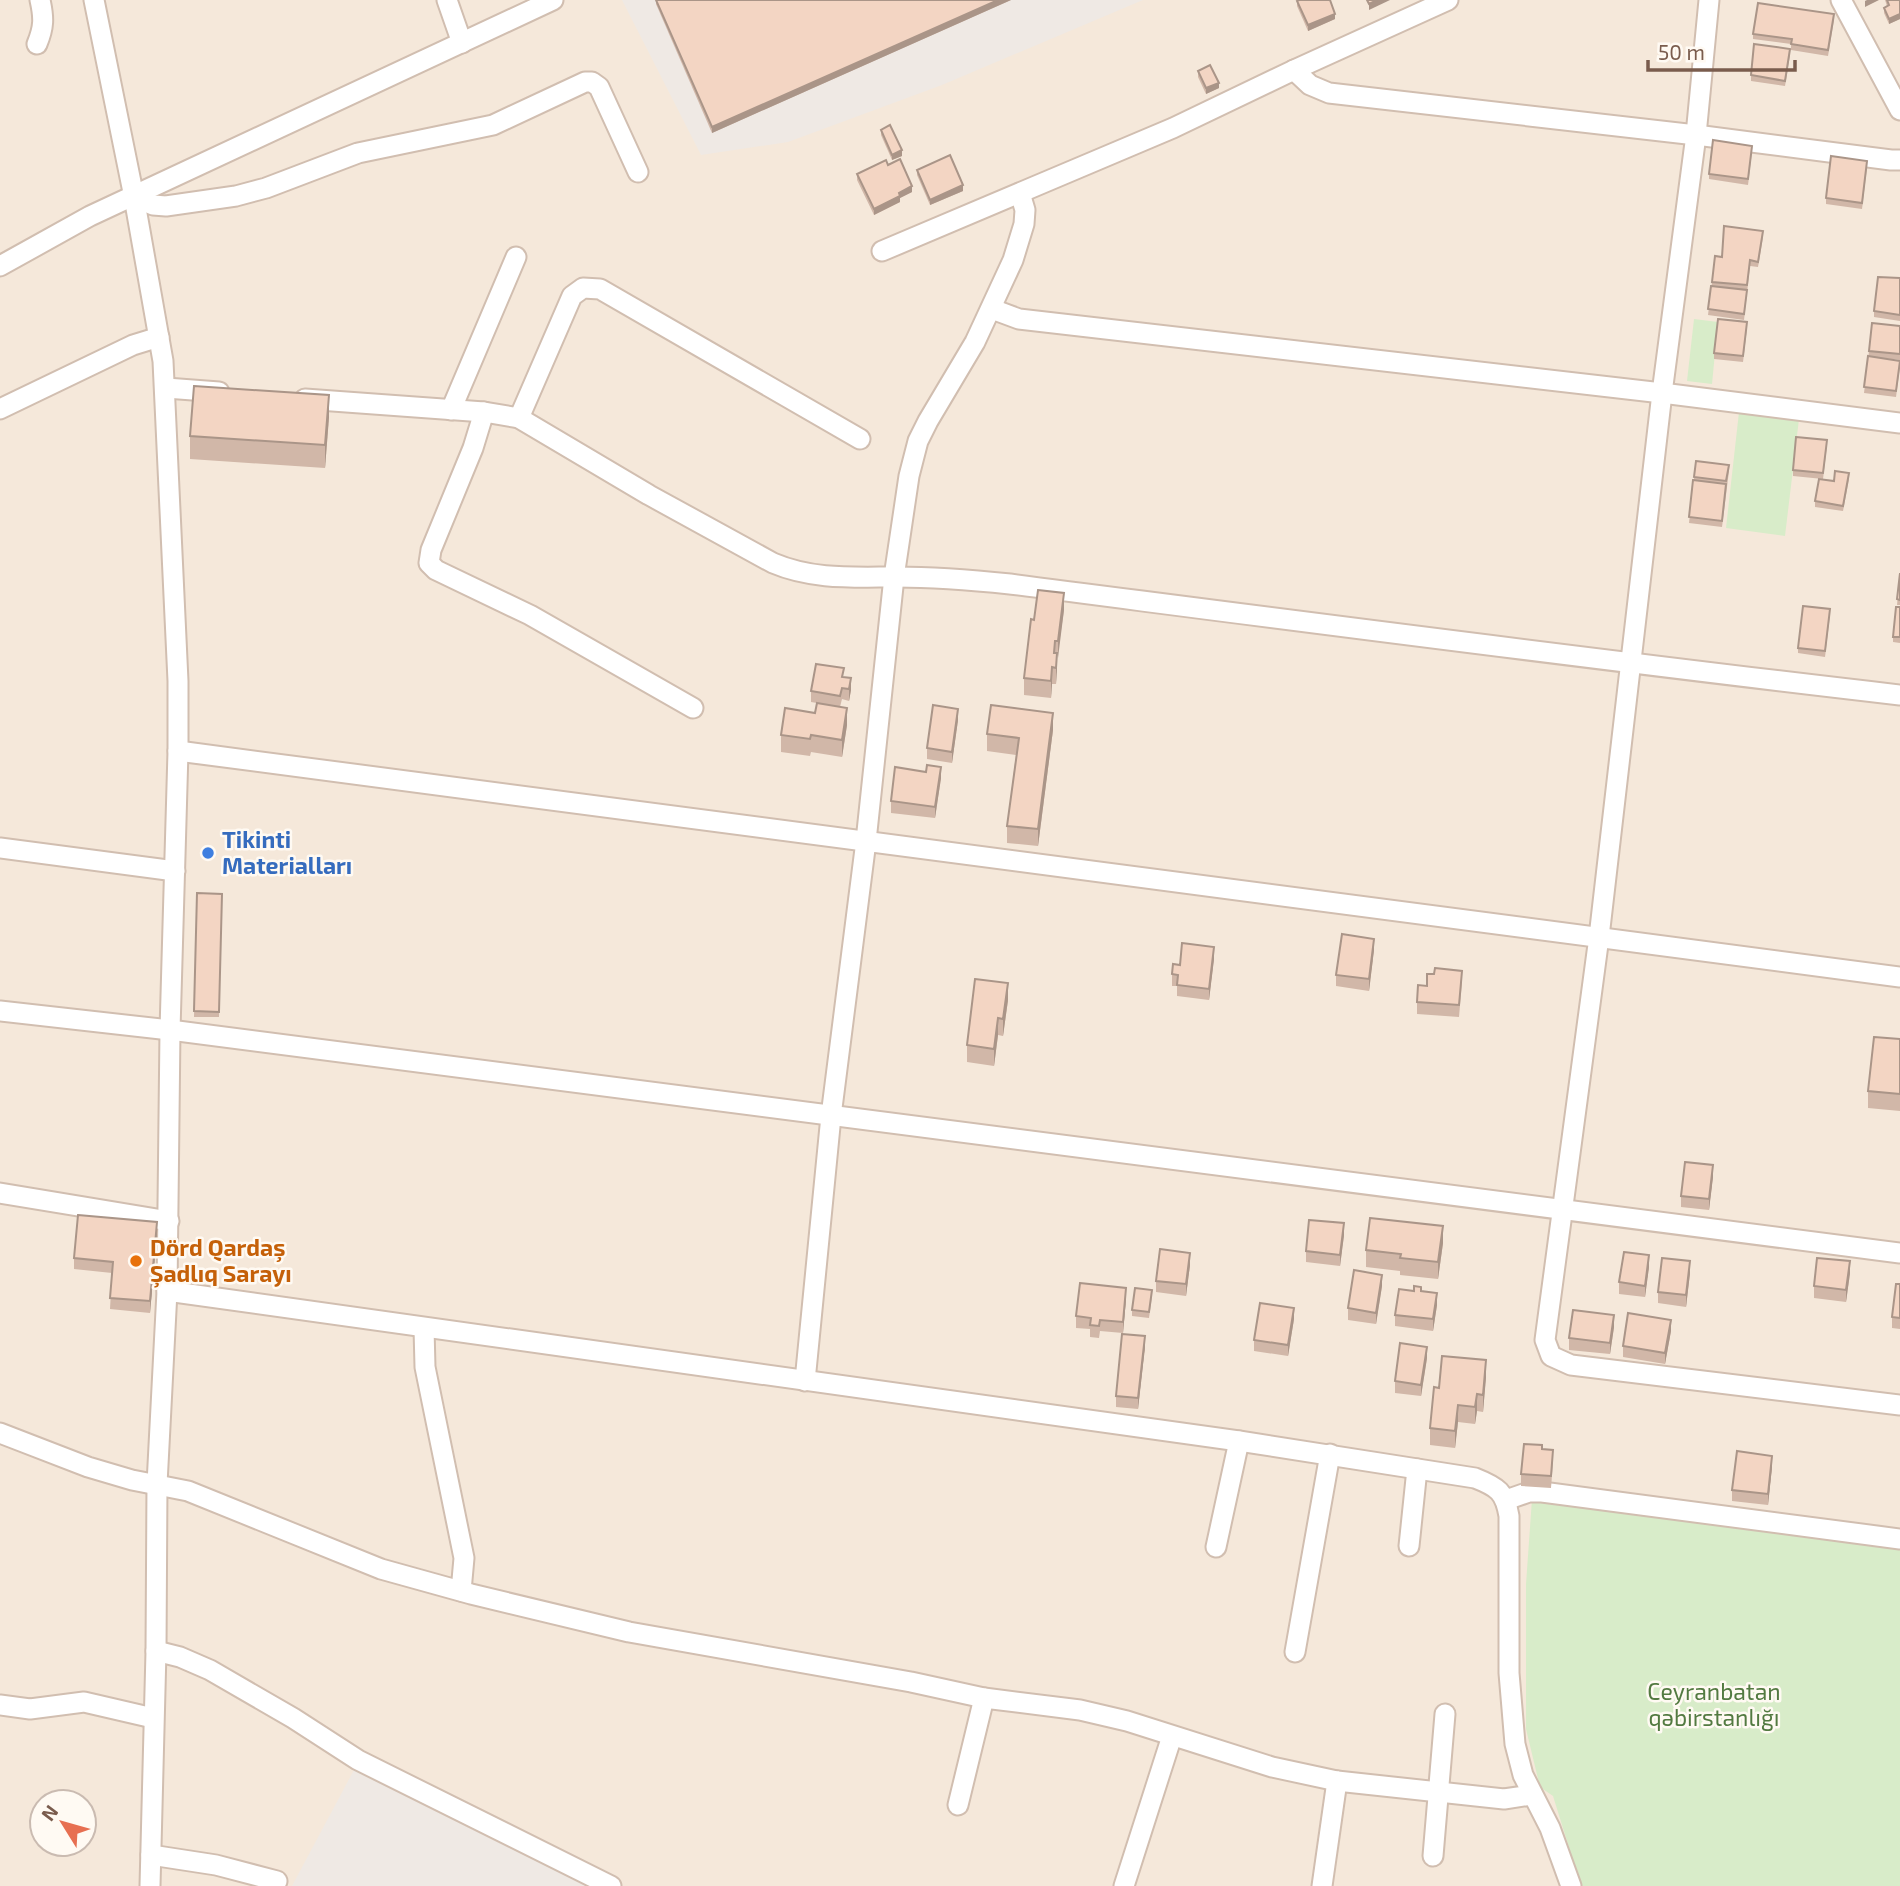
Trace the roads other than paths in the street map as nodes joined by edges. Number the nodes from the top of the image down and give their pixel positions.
1 (40, 0) edge
2 (94, 0) edge
3 (447, 0) edge
4 (553, 0) edge
5 (1448, 0) edge
6 (1709, 0) edge
7 (1840, 0) edge
8 (463, 43) junction
9 (37, 44) dead end
10 (1294, 70) junction
11 (1900, 110) edge
12 (1696, 135) junction
13 (1900, 160) edge
14 (638, 172) dead end
15 (1020, 193) junction
16 (134, 197) junction
17 (882, 251) dead end
18 (516, 257) dead end
19 (0, 266) edge
20 (992, 309) junction
21 (159, 337) junction
22 (166, 388) junction
23 (234, 393) edge
24 (1662, 393) junction
25 (288, 397) edge
26 (0, 409) edge
27 (451, 410) junction
28 (484, 412) junction
29 (519, 418) junction
30 (1900, 423) edge
31 (860, 439) dead end
32 (894, 577) junction
33 (1632, 664) junction
34 (1900, 695) edge
35 (693, 708) dead end
36 (178, 751) junction
37 (866, 841) junction
38 (0, 848) edge
39 (175, 871) junction
40 (1600, 937) junction
41 (1900, 977) edge
42 (0, 1011) edge
43 (170, 1030) junction
44 (831, 1116) junction
45 (0, 1193) edge
46 (1564, 1209) junction
47 (169, 1221) junction
48 (1900, 1252) edge
49 (167, 1291) junction
50 (424, 1328) junction
51 (805, 1381) junction
52 (1900, 1405) edge
53 (0, 1433) edge
54 (1240, 1441) junction
55 (1329, 1454) junction
56 (1417, 1469) junction
57 (157, 1484) junction
58 (1506, 1500) junction
59 (1900, 1539) edge
60 (1409, 1546) dead end
61 (1216, 1547) dead end
62 (461, 1591) junction
63 (156, 1651) junction
64 (1295, 1652) dead end
65 (984, 1698) junction
66 (0, 1705) edge
67 (1445, 1714) dead end
68 (153, 1718) junction
69 (1172, 1736) junction
70 (1337, 1781) junction
71 (1438, 1792) junction
72 (1531, 1795) junction
73 (958, 1805) dead end
74 (151, 1855) junction
75 (1433, 1856) dead end
76 (277, 1881) dead end
77 (150, 1886) edge
78 (611, 1886) edge
79 (1124, 1886) edge
80 (1322, 1886) edge
81 (1572, 1886) edge

1 - 9 street
2 - 16 street
3 - 8 street
4 - 8 street
5 - 10 street
6 - 12 street
7 - 11 street
8 - 16 street
10 - 12 street
10 - 15 street
12 - 13 street
12 - 24 street
14 - 16 street
15 - 17 street
15 - 20 street
16 - 19 street
16 - 21 street
18 - 27 street
20 - 24 street
20 - 32 street
21 - 22 street
21 - 26 street
22 - 23 street
22 - 36 street
24 - 30 street
24 - 33 street
25 - 27 street
27 - 28 street
28 - 29 street
28 - 35 street
29 - 31 street
29 - 32 street
32 - 33 street
32 - 37 street
33 - 34 street
33 - 40 street
36 - 37 street
36 - 39 street
37 - 40 street
37 - 44 street
38 - 39 street
39 - 43 street
40 - 41 street
40 - 46 street
42 - 43 street
43 - 44 street
43 - 47 street
44 - 46 street
44 - 51 street
45 - 47 street
46 - 48 street
46 - 52 street
47 - 49 street
49 - 50 street
49 - 57 street
50 - 51 street
50 - 62 street
51 - 54 street
53 - 57 street
54 - 55 street
54 - 61 street
55 - 56 street
55 - 64 street
56 - 58 street
56 - 60 street
57 - 62 street
57 - 63 street
58 - 59 street
58 - 72 street
62 - 65 street
63 - 68 street
63 - 78 street
65 - 69 street
65 - 73 street
66 - 68 street
67 - 71 street
68 - 74 street
69 - 70 street
69 - 79 street
70 - 71 street
70 - 80 street
71 - 72 street
71 - 75 street
72 - 81 street
74 - 76 street
74 - 77 street

